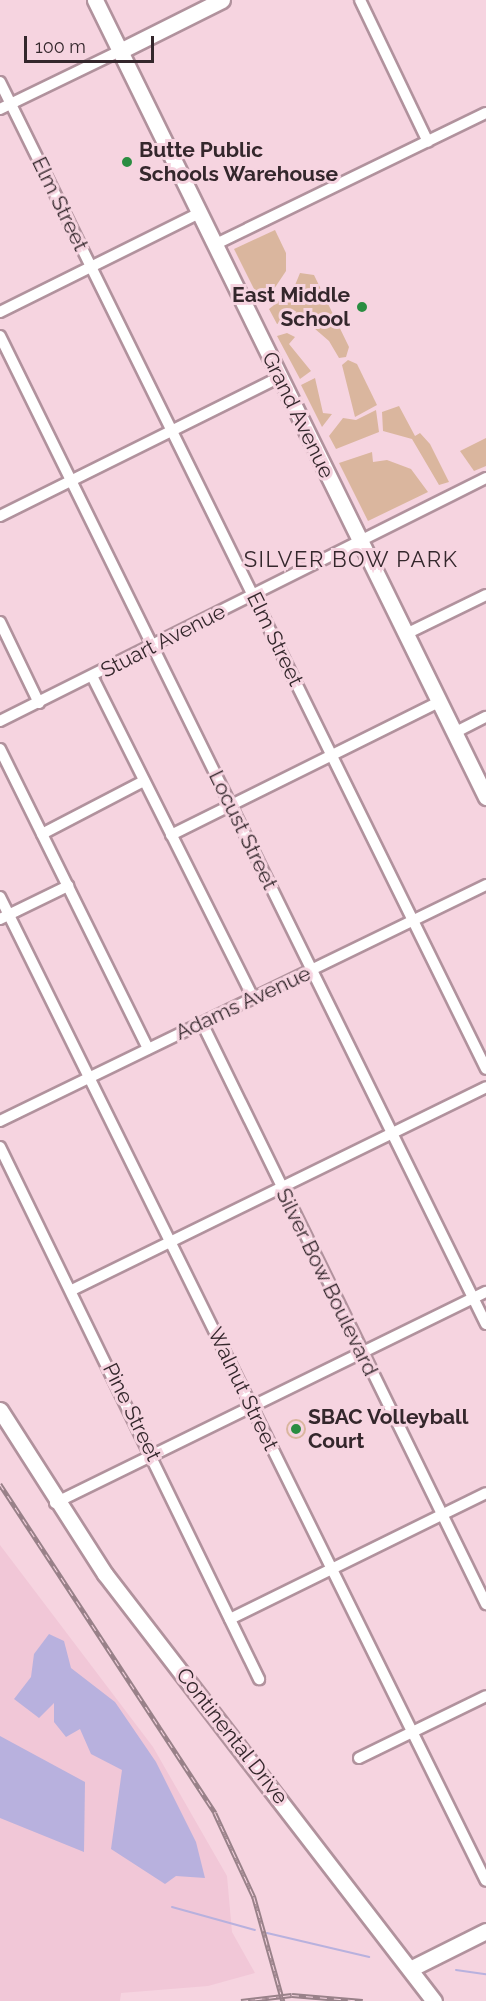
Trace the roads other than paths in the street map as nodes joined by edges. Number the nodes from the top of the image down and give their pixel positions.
1 (95, 0) edge
2 (360, 0) edge
3 (213, 2) edge
4 (120, 51) junction
5 (0, 81) edge
6 (11, 103) junction
7 (0, 109) edge
8 (486, 113) edge
9 (428, 142) junction
10 (199, 213) junction
11 (214, 245) junction
12 (91, 266) junction
13 (0, 312) edge
14 (0, 336) edge
15 (280, 378) junction
16 (172, 431) junction
17 (486, 478) edge
18 (71, 481) junction
19 (0, 516) edge
20 (360, 540) junction
21 (254, 595) junction
22 (486, 595) edge
23 (0, 622) edge
24 (406, 634) junction
25 (152, 646) junction
26 (92, 676) junction
27 (39, 702) junction
28 (439, 702) junction
29 (486, 717) edge
30 (0, 721) edge
31 (454, 733) junction
32 (0, 749) edge
33 (332, 755) junction
34 (144, 781) junction
35 (486, 796) edge
36 (231, 806) junction
37 (42, 834) junction
38 (171, 835) junction
39 (486, 885) edge
40 (68, 886) junction
41 (0, 897) edge
42 (4, 917) edge
43 (413, 921) junction
44 (313, 970) junction
45 (253, 998) junction
46 (202, 1023) junction
47 (148, 1048) junction
48 (486, 1069) edge
49 (88, 1077) junction
50 (486, 1087) edge
51 (0, 1121) edge
52 (393, 1133) junction
53 (0, 1148) edge
54 (281, 1189) junction
55 (171, 1243) junction
56 (72, 1290) junction
57 (486, 1292) edge
58 (473, 1298) junction
59 (486, 1324) edge
60 (363, 1353) junction
61 (251, 1408) junction
62 (0, 1410) edge
63 (152, 1453) junction
64 (486, 1493) edge
65 (55, 1503) junction
66 (442, 1514) junction
67 (332, 1568) junction
68 (486, 1604) edge
69 (230, 1619) junction
70 (259, 1679) dead end
71 (486, 1696) edge
72 (413, 1731) junction
73 (359, 1758) dead end
74 (486, 1881) edge
75 (486, 1931) edge
76 (410, 1969) junction
77 (434, 2001) edge

1 - 4 main road, Grand Avenue
2 - 9 street
3 - 4 main road
4 - 6 street
4 - 10 main road, Grand Avenue
5 - 6 street, Elm Street
6 - 7 street
6 - 12 street, Elm Street
8 - 9 street
9 - 11 street
10 - 11 main road, Grand Avenue
10 - 12 street
11 - 15 main road, Grand Avenue
12 - 13 street
12 - 16 street, Elm Street
14 - 18 street, Locust Street
15 - 16 street
15 - 20 main road, Grand Avenue
16 - 18 street
16 - 21 street, Elm Street
17 - 20 street, Stuart Avenue
18 - 19 street
18 - 25 street, Locust Street
20 - 21 street, Stuart Avenue
20 - 24 main road, Grand Avenue
21 - 25 street, Stuart Avenue
21 - 33 street, Elm Street
22 - 24 street
23 - 27 street
24 - 28 main road, Grand Avenue
25 - 26 street, Stuart Avenue
25 - 36 street, Locust Street
26 - 27 street, Stuart Avenue
26 - 34 street
27 - 30 street, Stuart Avenue
28 - 31 main road, Grand Avenue
28 - 33 street
29 - 31 street
31 - 35 main road, Grand Avenue
32 - 37 street
33 - 36 street
33 - 43 street, Elm Street
34 - 37 street
34 - 38 street
36 - 38 street
36 - 44 street, Locust Street
37 - 40 street
38 - 45 street
39 - 43 street, Adams Avenue
40 - 42 street
40 - 47 street
41 - 42 street, Walnut Street
42 - 49 street, Walnut Street
43 - 44 street, Adams Avenue
43 - 48 street, Elm Street
44 - 45 street, Adams Avenue
44 - 52 street, Locust Street
45 - 46 street, Adams Avenue
46 - 47 street, Adams Avenue
46 - 54 street, Silver Bow Boulevard
47 - 49 street, Adams Avenue
49 - 51 street, Adams Avenue
49 - 55 street, Walnut Street
50 - 52 street
52 - 54 street
52 - 58 street, Locust Street
53 - 56 street, Pine Street
54 - 55 street
54 - 60 street, Silver Bow Boulevard
55 - 56 street
55 - 61 street, Walnut Street
56 - 63 street, Pine Street
57 - 58 street
58 - 59 street, Locust Street
58 - 60 street
60 - 61 street
60 - 66 street, Silver Bow Boulevard
61 - 63 street
61 - 67 street, Walnut Street
62 - 65 main road, Continental Drive
63 - 65 street
63 - 69 street, Pine Street
64 - 66 street
65 - 76 main road, Continental Drive
66 - 67 street
66 - 68 street, Silver Bow Boulevard
67 - 69 street
67 - 72 street, Walnut Street
69 - 70 street, Pine Street
71 - 72 street
72 - 73 street
72 - 74 street, Walnut Street
75 - 76 main road
76 - 77 main road, Continental Drive

